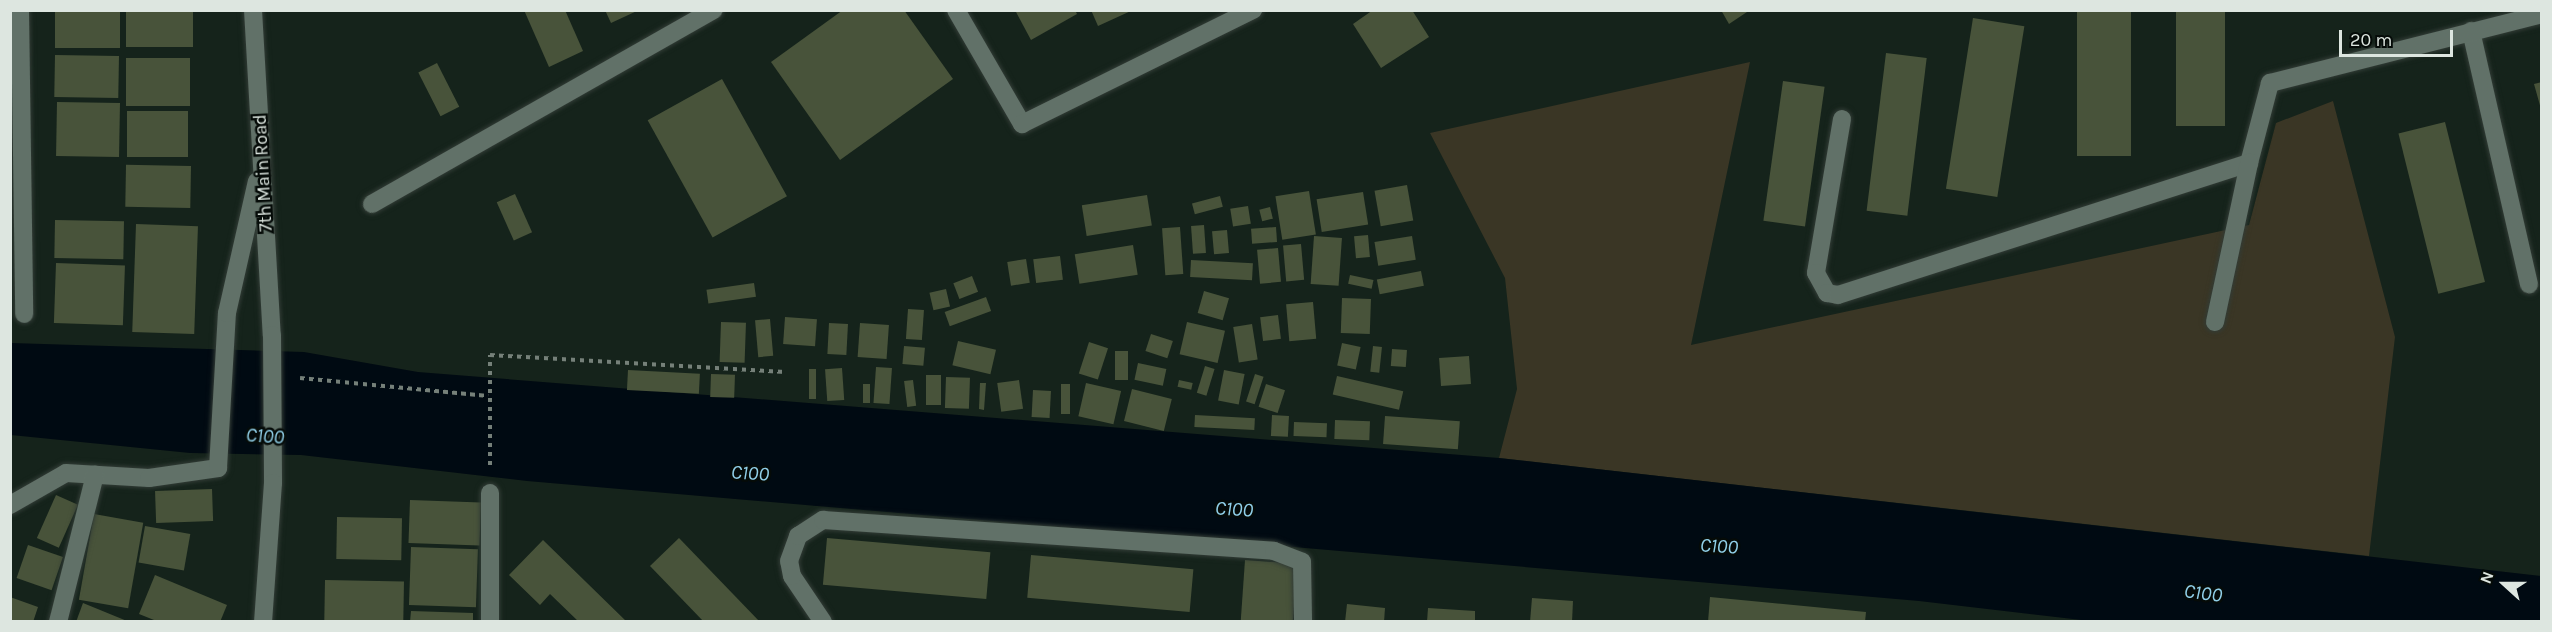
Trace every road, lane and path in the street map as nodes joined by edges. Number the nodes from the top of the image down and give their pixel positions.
1 (20, 10) edge
2 (253, 10) edge
3 (714, 10) edge
4 (956, 10) edge
5 (1253, 10) edge
6 (2541, 14) edge
7 (2471, 32) junction
8 (1842, 119) dead end
9 (262, 159) junction
10 (2249, 164) junction
11 (372, 204) dead end
12 (2529, 284) dead end
13 (24, 314) dead end
14 (2215, 322) dead end
15 (786, 372) dead end
16 (272, 376) junction
17 (488, 396) junction
18 (95, 475) junction
19 (490, 493) joint
20 (10, 505) edge
21 (58, 621) edge
22 (263, 621) edge
23 (490, 621) edge
24 (823, 621) edge
25 (1303, 621) edge

1 - 13 street
2 - 9 street, 7th Main Road
3 - 11 street
4 - 5 street
6 - 7 street
7 - 10 street
7 - 12 street
8 - 10 street
9 - 16 street, 7th Main Road
9 - 18 street
10 - 14 street
15 - 17 path
16 - 17 path
16 - 22 street, 7th Main Road
17 - 19 path
18 - 20 street
18 - 21 street
19 - 23 street
24 - 25 street

